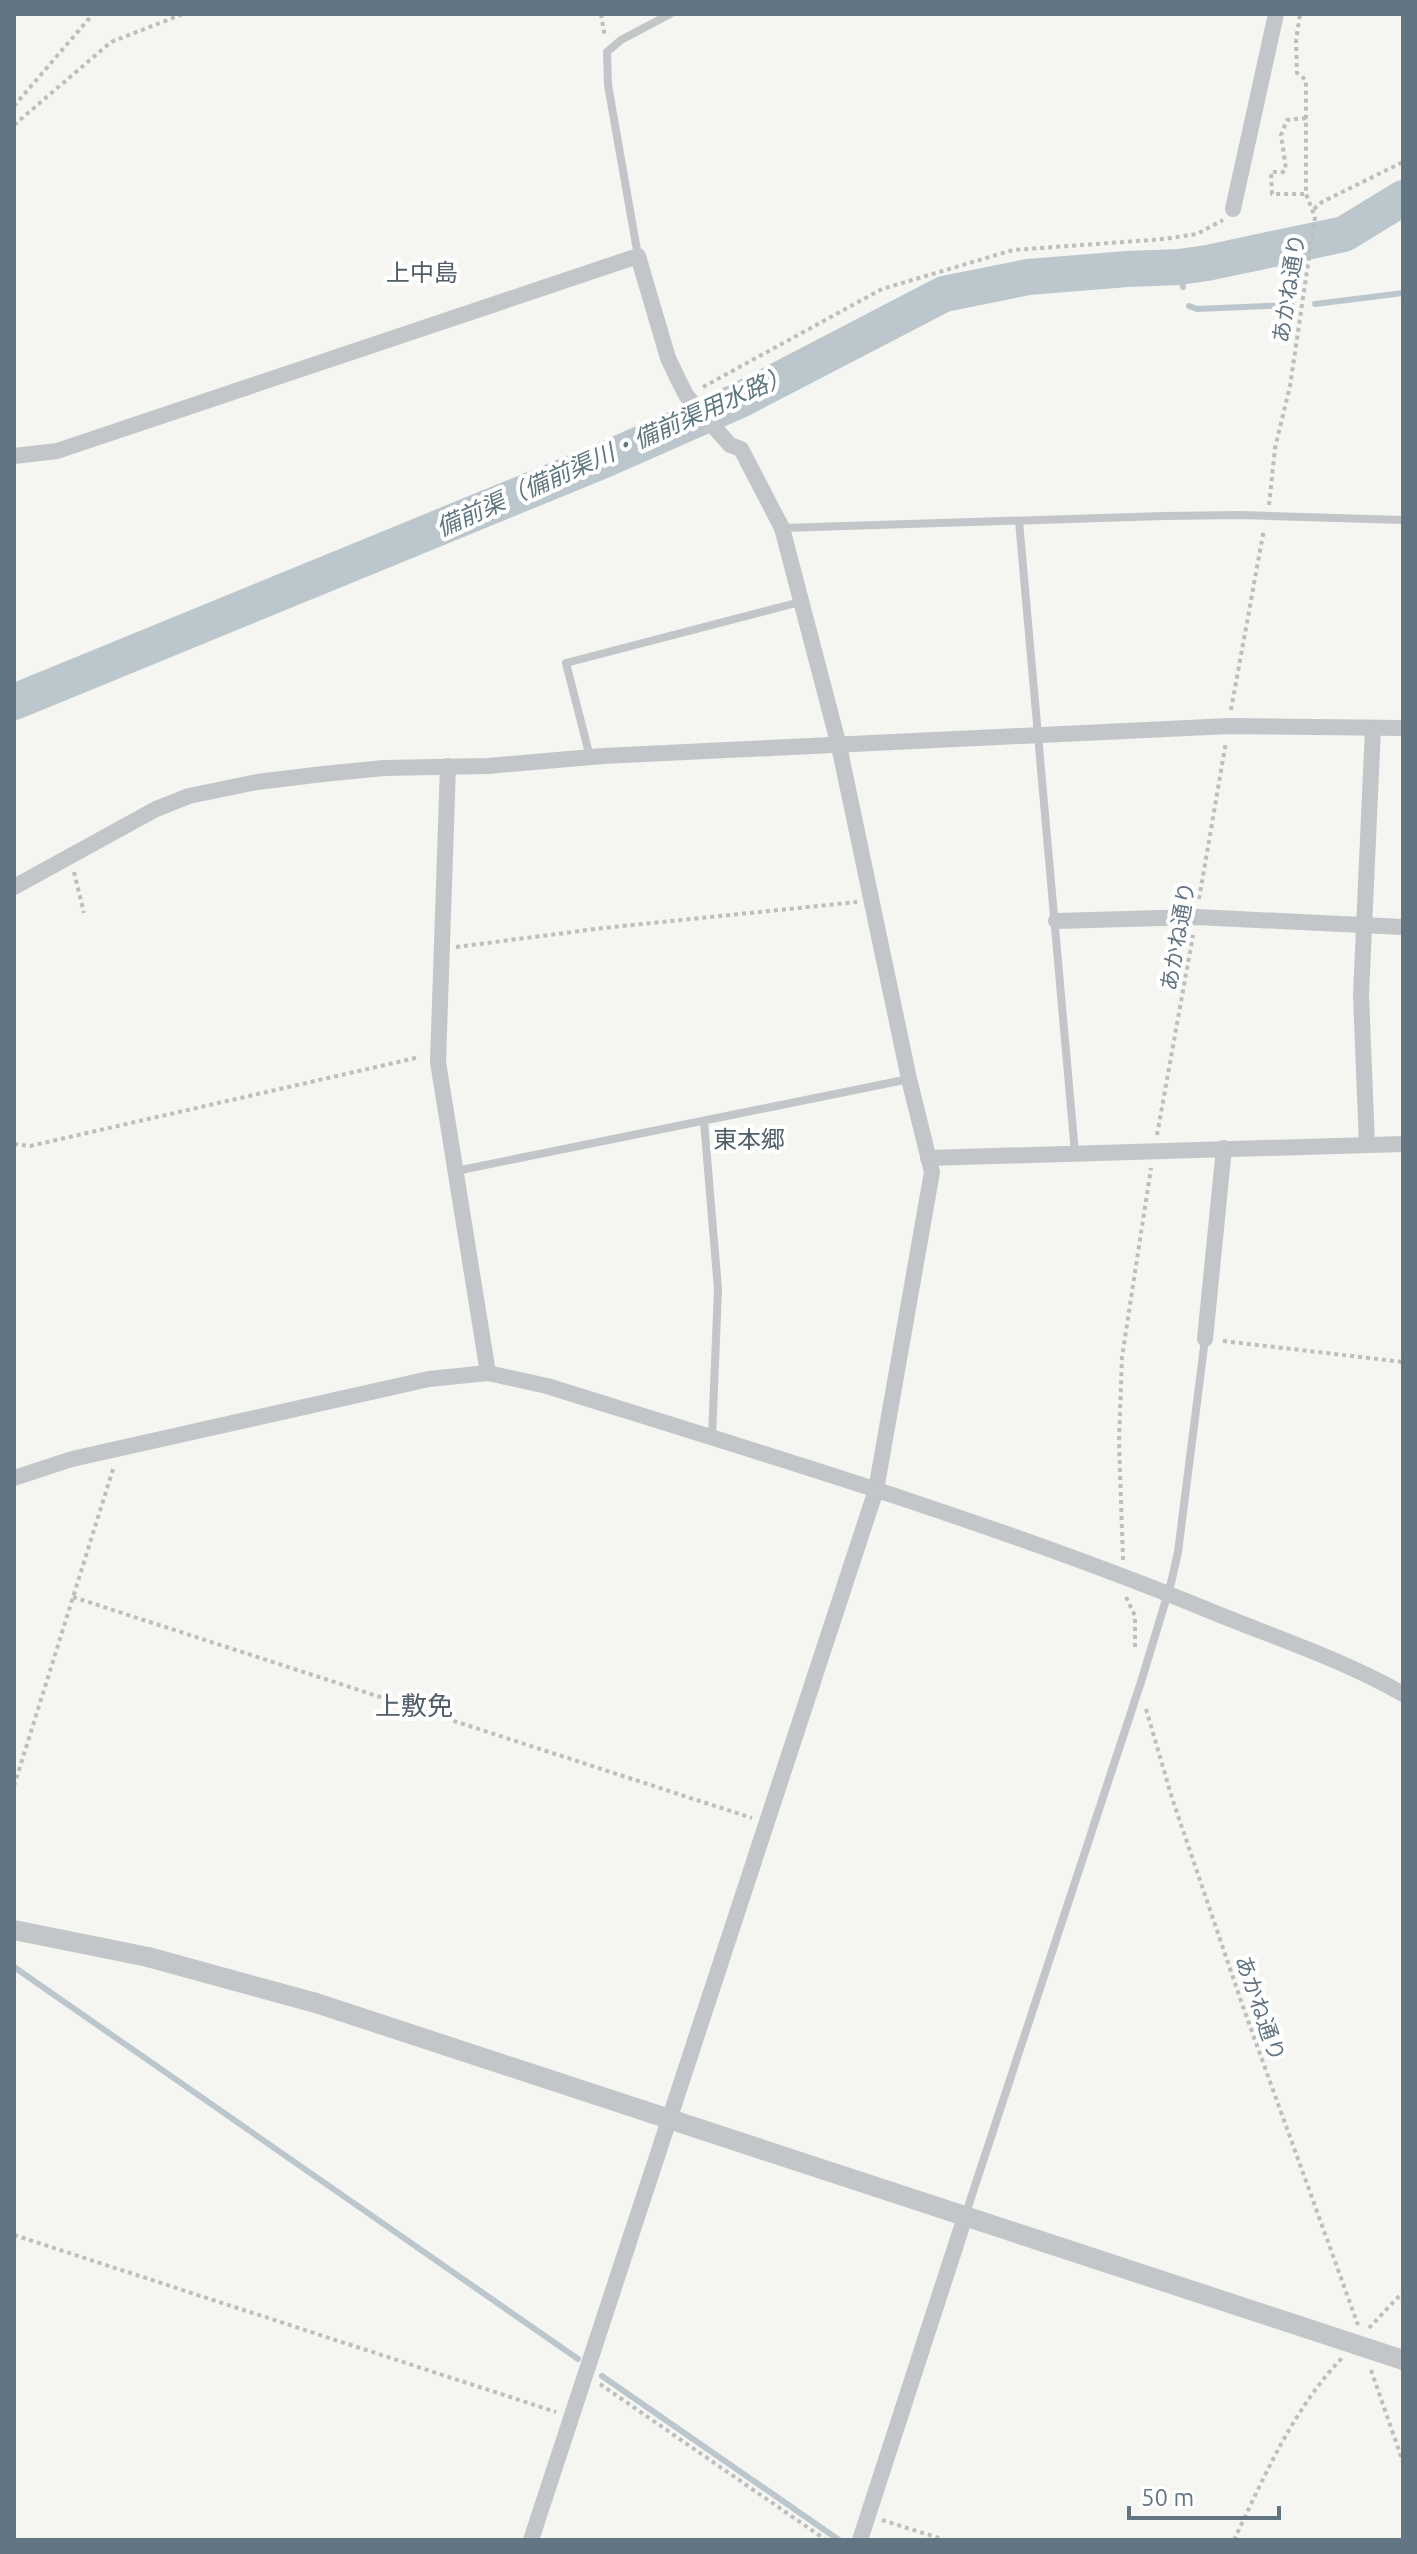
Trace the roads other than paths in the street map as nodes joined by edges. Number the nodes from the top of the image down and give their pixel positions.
1 (670, 14) edge
2 (1276, 14) edge
3 (1233, 209) road end
4 (638, 256) junction
5 (14, 456) edge
6 (1403, 520) edge
7 (1019, 521) junction
8 (782, 528) junction
9 (800, 602) junction
10 (1373, 728) junction
11 (1403, 728) edge
12 (1037, 737) junction
13 (839, 746) junction
14 (590, 757) junction
15 (448, 766) junction
16 (14, 887) edge
17 (1056, 921) junction
18 (1362, 925) junction
19 (1403, 927) edge
20 (909, 1079) junction
21 (704, 1121) junction
22 (1403, 1144) edge
23 (1367, 1145) junction
24 (1224, 1148) junction
25 (1075, 1153) junction
26 (928, 1158) junction
27 (456, 1171) junction
28 (1205, 1339) joint
29 (488, 1373) junction
30 (712, 1437) junction
31 (14, 1478) edge
32 (876, 1490) junction
33 (1167, 1594) junction
34 (1403, 1694) edge
35 (14, 1930) edge
36 (671, 2119) junction
37 (965, 2217) junction
38 (1403, 2360) edge
39 (531, 2540) edge
40 (860, 2540) edge

1 - 4 lane
2 - 3 street
4 - 5 street
4 - 8 street
6 - 7 lane
7 - 8 lane
7 - 12 lane
8 - 9 street
9 - 13 street
9 - 14 lane
10 - 11 street
10 - 12 street
10 - 18 street
12 - 13 street
12 - 17 lane
13 - 14 street
13 - 20 street
14 - 15 street
15 - 16 street
15 - 27 street
17 - 18 street
17 - 25 lane
18 - 19 street
18 - 23 street
20 - 21 lane
20 - 26 street
21 - 27 lane
21 - 30 lane
22 - 23 street
23 - 24 street
24 - 25 street
24 - 28 street
25 - 26 street
26 - 32 street
27 - 29 street
28 - 33 lane
29 - 30 street
29 - 31 street
30 - 32 street
32 - 33 street
32 - 36 street
33 - 34 street
33 - 37 lane
35 - 36 street
36 - 37 street
36 - 39 street
37 - 38 street
37 - 40 street

